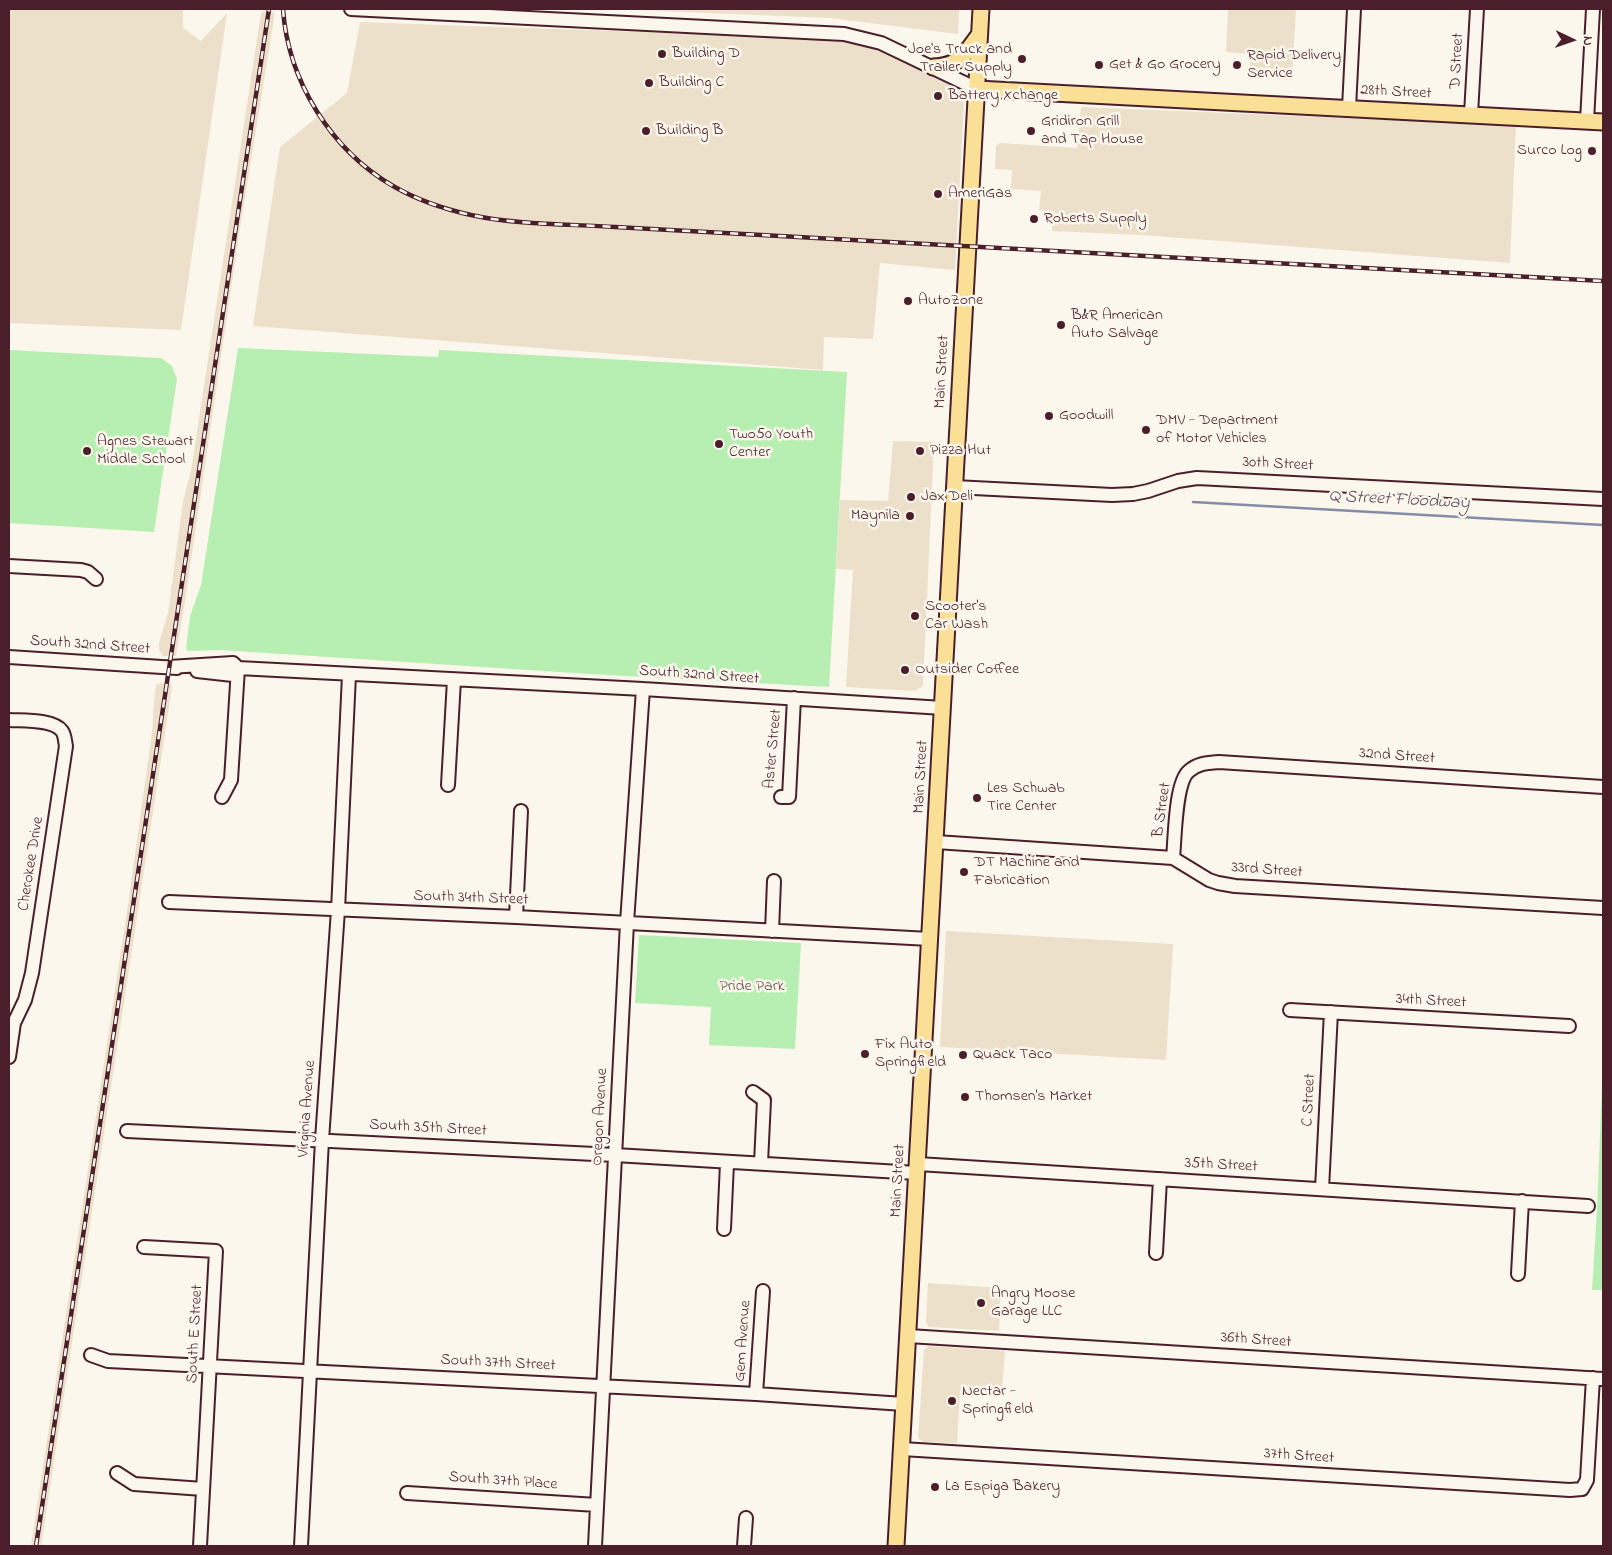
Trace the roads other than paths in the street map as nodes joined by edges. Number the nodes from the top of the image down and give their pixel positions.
1 (351, 9) edge
2 (981, 9) edge
3 (1354, 9) edge
4 (1476, 9) edge
5 (1593, 9) edge
6 (979, 35) junction
7 (933, 67) junction
8 (977, 89) junction
9 (1349, 108) junction
10 (1472, 114) junction
11 (1587, 121) junction
12 (1603, 122) edge
13 (954, 487) junction
14 (1603, 499) edge
15 (9, 566) edge
16 (96, 579) dead end
17 (9, 657) edge
18 (238, 668) junction
19 (349, 675) junction
20 (454, 680) junction
21 (643, 689) junction
22 (794, 698) junction
23 (943, 708) junction
24 (9, 720) edge
25 (1190, 770) joint
26 (448, 785) dead end
27 (1603, 787) edge
28 (222, 797) dead end
29 (781, 797) dead end
30 (522, 811) dead end
31 (936, 842) junction
32 (1173, 858) junction
33 (774, 881) dead end
34 (169, 902) dead end
35 (1603, 908) edge
36 (338, 910) junction
37 (516, 917) junction
38 (628, 923) junction
39 (772, 931) junction
40 (930, 939) junction
41 (1290, 1010) dead end
42 (1331, 1012) junction
43 (11, 1023) edge
44 (1569, 1026) dead end
45 (9, 1057) edge
46 (753, 1092) dead end
47 (127, 1132) dead end
48 (322, 1140) junction
49 (615, 1155) junction
50 (727, 1162) junction
51 (761, 1163) junction
52 (918, 1168) junction
53 (1160, 1179) junction
54 (1322, 1189) junction
55 (1522, 1201) junction
56 (1588, 1206) dead end
57 (724, 1228) dead end
58 (144, 1246) dead end
59 (1156, 1253) dead end
60 (1518, 1274) dead end
61 (763, 1291) dead end
62 (908, 1336) junction
63 (91, 1355) dead end
64 (211, 1367) junction
65 (310, 1370) junction
66 (1598, 1378) edge
67 (604, 1386) junction
68 (756, 1394) junction
69 (904, 1404) junction
70 (902, 1449) junction
71 (117, 1473) dead end
72 (203, 1489) junction
73 (407, 1493) dead end
74 (597, 1505) junction
75 (746, 1518) dead end
76 (200, 1546) edge
77 (302, 1546) edge
78 (595, 1546) edge
79 (744, 1546) edge
80 (896, 1546) edge

1 - 7 street
2 - 6 main road, Main Street
3 - 9 street
4 - 10 street, D Street
5 - 11 street
6 - 7 main road
6 - 8 main road, Main Street
7 - 8 street
8 - 9 main road, 28th Street
8 - 13 main road, Main Street
9 - 10 main road, 28th Street
10 - 11 main road, 28th Street
11 - 12 main road, 28th Street
13 - 14 street, 30th Street
13 - 23 main road, Main Street
15 - 16 street
17 - 18 street, South 32nd Street
18 - 19 street, South 32nd Street
18 - 28 street
19 - 20 street, South 32nd Street
19 - 36 street, Virginia Avenue
20 - 21 street, South 32nd Street
20 - 26 street
21 - 22 street, South 32nd Street
21 - 38 street, Oregon Avenue
22 - 23 street, South 32nd Street
22 - 29 street, Aster Street
23 - 31 main road, Main Street
24 - 43 street, Cherokee Drive
25 - 27 street, 32nd Street
25 - 32 street, B Street
30 - 37 street
31 - 32 street, 33rd Street
31 - 40 main road, Main Street
32 - 35 street, 33rd Street
33 - 39 street
34 - 36 street, South 34th Street
36 - 37 street, South 34th Street
36 - 48 street, Virginia Avenue
37 - 38 street, South 34th Street
38 - 39 street, South 34th Street
38 - 49 street, Oregon Avenue
39 - 40 street, South 34th Street
40 - 52 main road, Main Street
41 - 42 street, 34th Street
42 - 44 street, 34th Street
42 - 54 street, C Street
43 - 45 street, Cherokee Drive
46 - 51 street
47 - 48 street, South 35th Street
48 - 49 street, South 35th Street
48 - 65 street, Virginia Avenue
49 - 50 street, South 35th Street
49 - 67 street, Oregon Avenue
50 - 51 street, South 35th Street
50 - 57 street
51 - 52 street, South 35th Street
52 - 53 street, 35th Street
52 - 62 main road, Main Street
53 - 54 street, 35th Street
53 - 59 street
54 - 55 street, 35th Street
55 - 56 street, 35th Street
55 - 60 street
58 - 64 street, South E Street
61 - 68 street, Gem Avenue
62 - 66 street, 36th Street
62 - 69 main road, Main Street
63 - 64 street, South 37th Street
64 - 65 street, South 37th Street
64 - 72 street, South E Street
65 - 67 street, South 37th Street
65 - 77 street, Virginia Avenue
66 - 70 street, 37th Street
67 - 68 street, South 37th Street
67 - 74 street, Oregon Avenue
68 - 69 street, South 37th Street
69 - 70 main road, Main Street
70 - 80 main road, Main Street
71 - 72 street
72 - 76 street, South E Street
73 - 74 street, South 37th Place
74 - 78 street, Oregon Avenue
75 - 79 street

